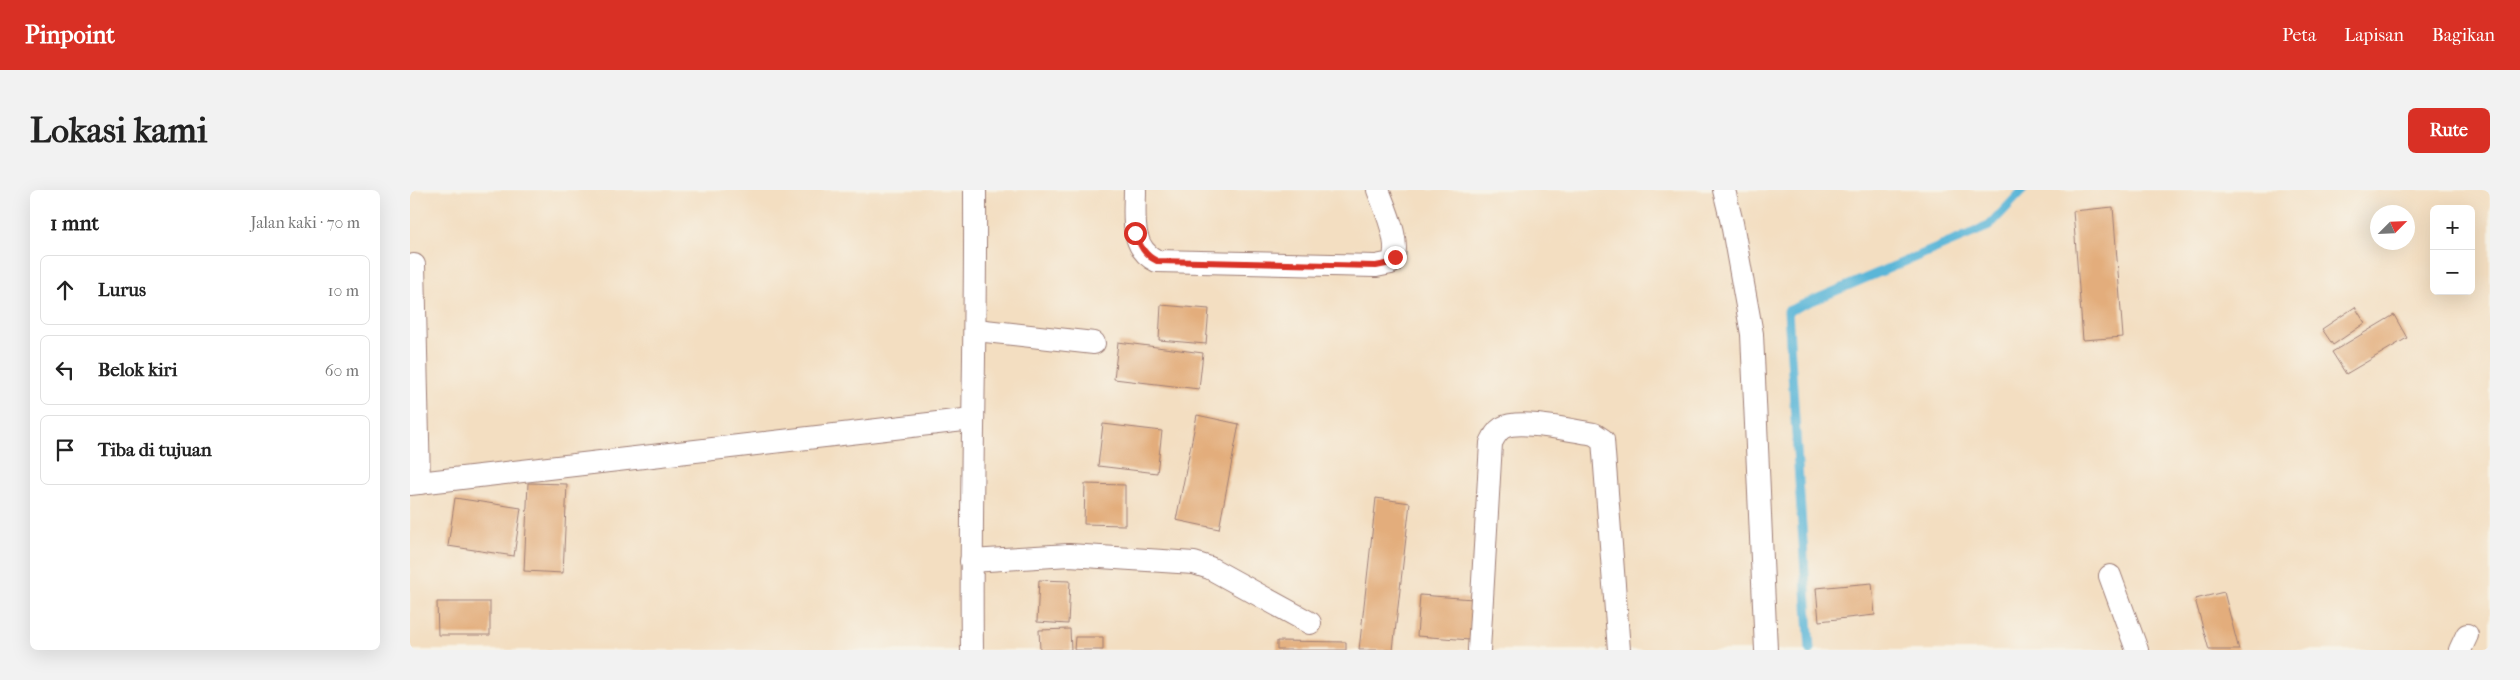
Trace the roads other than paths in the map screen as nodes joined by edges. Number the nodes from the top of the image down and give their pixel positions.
1 (975, 190) edge
2 (1135, 190) edge
3 (1378, 190) edge
4 (1724, 190) edge
5 (414, 265) dead end
6 (976, 330) junction
7 (1094, 343) dead end
8 (972, 419) junction
9 (414, 484) edge
10 (971, 561) junction
11 (2110, 576) dead end
12 (1310, 623) dead end
13 (972, 650) edge
14 (1479, 650) edge
15 (1619, 650) edge
16 (1766, 650) edge
17 (2137, 650) edge

1 - 6 street
2 - 3 street
4 - 16 street
5 - 9 street
6 - 7 street
6 - 8 street
8 - 9 street
8 - 10 street
10 - 12 street
10 - 13 street
11 - 17 street
14 - 15 street

